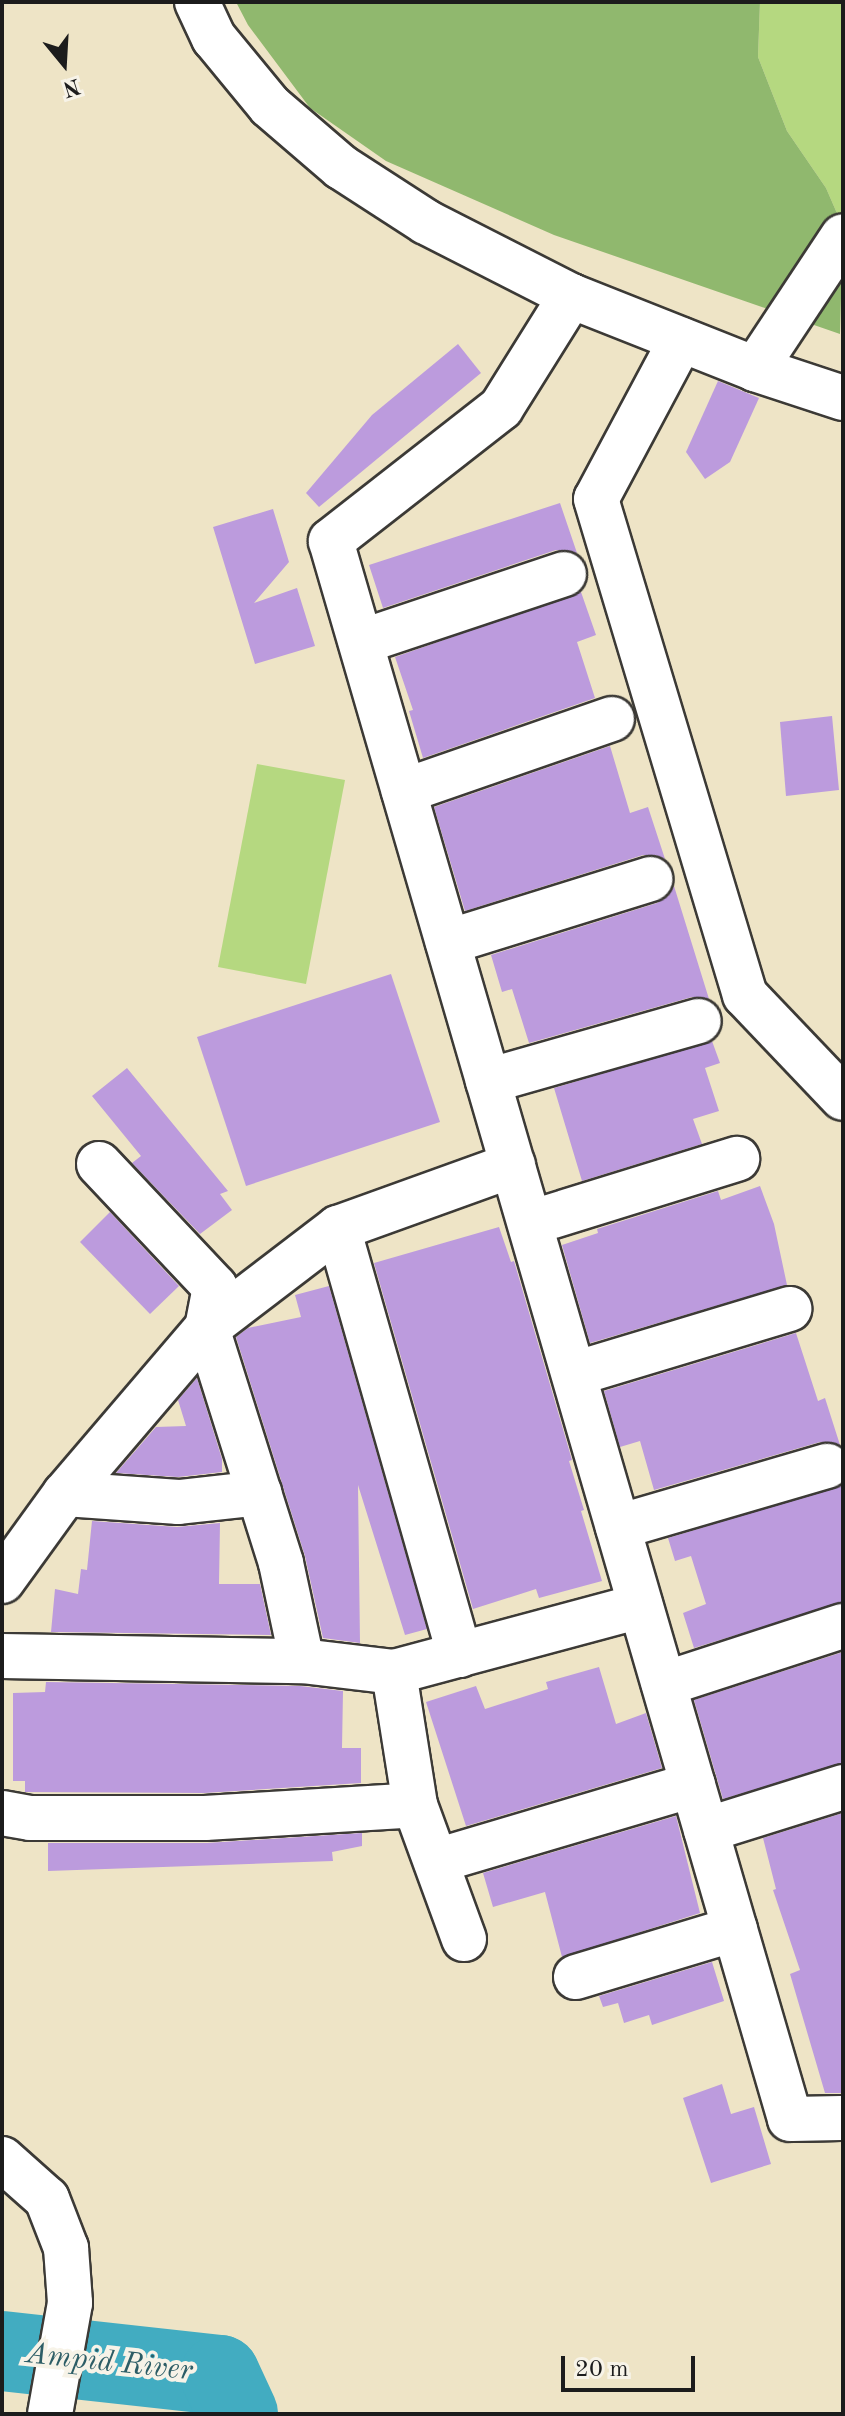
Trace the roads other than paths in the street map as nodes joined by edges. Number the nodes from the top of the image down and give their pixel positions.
1 (197, 2) edge
2 (843, 236) edge
3 (571, 296) junction
4 (681, 340) junction
5 (755, 369) junction
6 (843, 398) edge
7 (564, 574) dead end
8 (361, 642) junction
9 (612, 719) dead end
10 (404, 791) junction
11 (650, 879) dead end
12 (448, 942) junction
13 (699, 1021) dead end
14 (488, 1081) junction
15 (843, 1098) edge
16 (737, 1159) dead end
17 (99, 1164) dead end
18 (513, 1165) junction
19 (530, 1223) junction
20 (338, 1228) junction
21 (789, 1309) dead end
22 (207, 1328) junction
23 (574, 1374) junction
24 (827, 1466) dead end
25 (260, 1493) junction
26 (65, 1494) junction
27 (618, 1527) junction
28 (2, 1581) edge
29 (640, 1606) junction
30 (843, 1626) edge
31 (460, 1655) junction
32 (2, 1656) edge
33 (302, 1661) junction
34 (394, 1672) junction
35 (664, 1684) junction
36 (693, 1785) junction
37 (843, 1787) edge
38 (415, 1805) junction
39 (2, 1813) edge
40 (706, 1830) junction
41 (436, 1861) junction
42 (735, 1929) junction
43 (464, 1939) dead end
44 (576, 1977) dead end
45 (843, 2118) edge
46 (2, 2159) edge
47 (50, 2414) edge

1 - 3 street
2 - 5 street
3 - 4 street
3 - 8 street
4 - 5 street
4 - 15 street
5 - 6 street
7 - 8 street
8 - 10 street
9 - 10 street
10 - 12 street
11 - 12 street
12 - 14 street
13 - 14 street
14 - 18 street
16 - 19 street
17 - 22 street
18 - 19 street
18 - 20 street
19 - 23 street
20 - 22 street
20 - 31 street
21 - 23 street
22 - 25 street
22 - 26 street
23 - 27 street
24 - 27 street
25 - 26 street
25 - 33 street
26 - 28 street
27 - 29 street
29 - 31 street
29 - 35 street
30 - 35 street
31 - 34 street
32 - 33 street
33 - 34 street
34 - 38 street
35 - 36 street
36 - 40 street
36 - 41 street
37 - 40 street
38 - 39 street
38 - 41 street
40 - 42 street
41 - 43 street
42 - 44 street
42 - 45 street
46 - 47 street

